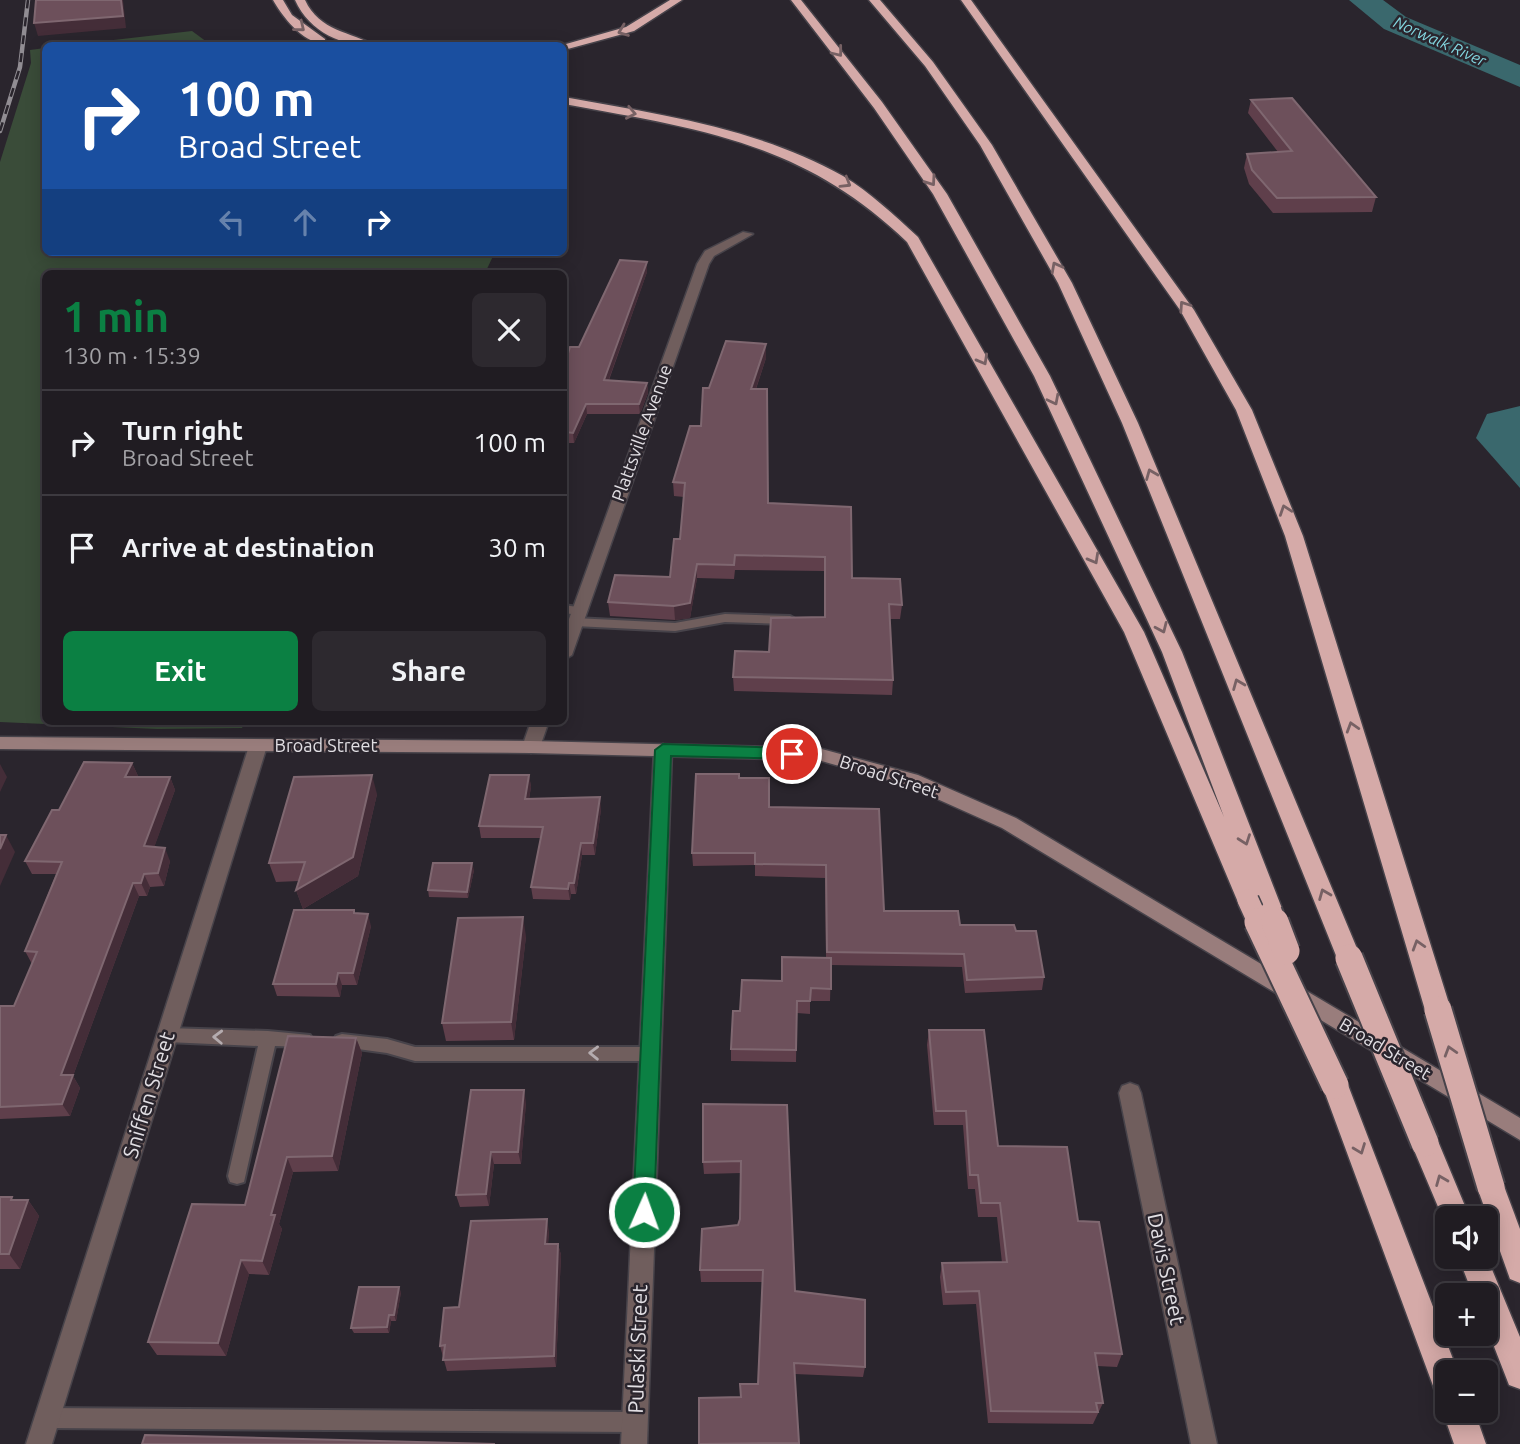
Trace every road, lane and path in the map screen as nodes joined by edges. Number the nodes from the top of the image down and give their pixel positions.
1 (278, 0) edge
2 (300, 0) edge
3 (677, 0) edge
4 (796, 0) edge
5 (874, 0) edge
6 (966, 0) edge
7 (323, 42) edge
8 (361, 42) edge
9 (567, 46) edge
10 (567, 102) edge
11 (747, 234) dead end
12 (567, 611) edge
13 (577, 616) junction
14 (800, 620) edge
15 (567, 646) edge
16 (539, 725) edge
17 (0, 743) edge
18 (258, 746) junction
19 (531, 747) junction
20 (663, 750) junction
21 (167, 1035) junction
22 (268, 1038) junction
23 (650, 1054) junction
24 (1335, 1085) junction
25 (1130, 1093) dead end
26 (1520, 1130) edge
27 (237, 1177) dead end
28 (1451, 1206) edge
29 (1477, 1269) edge
30 (1520, 1269) edge
31 (1438, 1360) edge
32 (1520, 1374) edge
33 (47, 1418) junction
34 (1463, 1423) edge
35 (634, 1433) edge
36 (39, 1444) edge
37 (1204, 1444) edge
38 (1470, 1444) edge

1 -> 7 highway
2 - 8 highway
3 -> 9 highway
4 -> 24 highway, bridge
28 -> 5 highway, bridge
30 -> 6 highway, bridge
10 -> 24 highway, bridge
11 - 13 street, Plattsville Avenue
12 - 13 lane
13 - 14 lane
13 - 15 street, Plattsville Avenue
16 - 19 street
17 - 18 street, Broad Street
18 - 19 street, Broad Street
18 - 21 street, Sniffen Street
19 - 20 street, Broad Street
20 - 23 street, Pulaski Street
20 - 26 street, Broad Street
22 -> 21 lane
21 - 33 street, Sniffen Street
23 -> 22 lane
22 - 27 lane
23 - 35 street, Pulaski Street
24 -> 31 highway
25 - 37 street, Davis Street
29 - 32 highway
33 - 35 lane
33 - 36 street, Sniffen Street
34 - 38 highway

